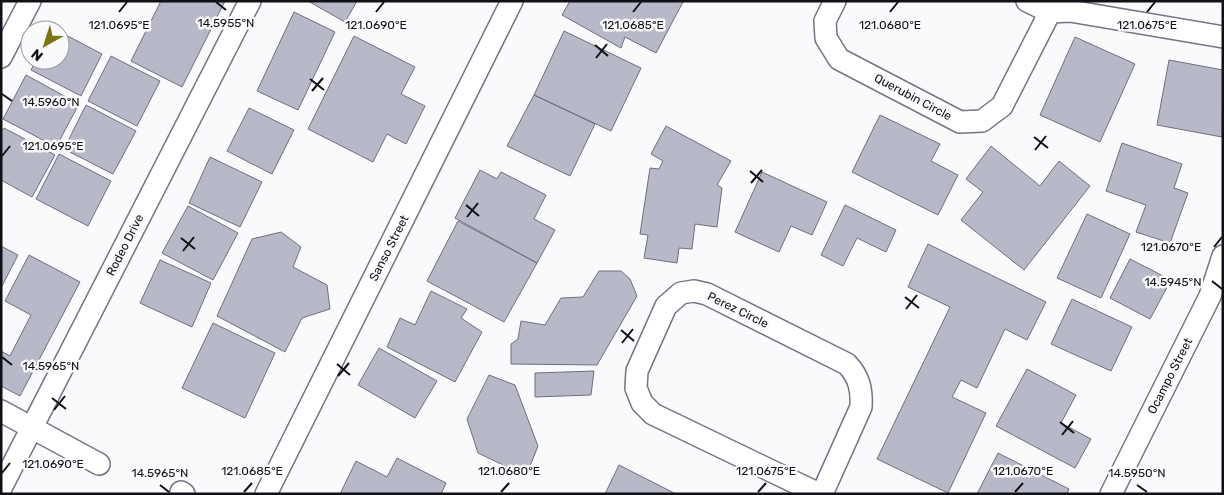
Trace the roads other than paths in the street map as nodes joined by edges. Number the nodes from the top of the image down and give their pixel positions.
1 (30, 1) edge
2 (250, 1) edge
3 (512, 1) edge
4 (835, 1) edge
5 (1027, 1) edge
6 (1050, 12) junction
7 (1223, 37) edge
8 (1, 57) edge
9 (1223, 256) edge
10 (1, 411) edge
11 (32, 427) junction
12 (99, 464) dead end
13 (1, 488) edge
14 (266, 494) edge
15 (820, 494) edge
16 (1111, 494) edge

1 - 8 street
2 - 11 street, Rodeo Drive
3 - 14 street, Sanso Street
4 - 6 street, Querubin Circle
5 - 6 street
6 - 7 street
9 - 16 street, Ocampo Street
10 - 11 street
11 - 12 street
11 - 13 street, Rodeo Drive
15 - 15 street, Perez Circle

